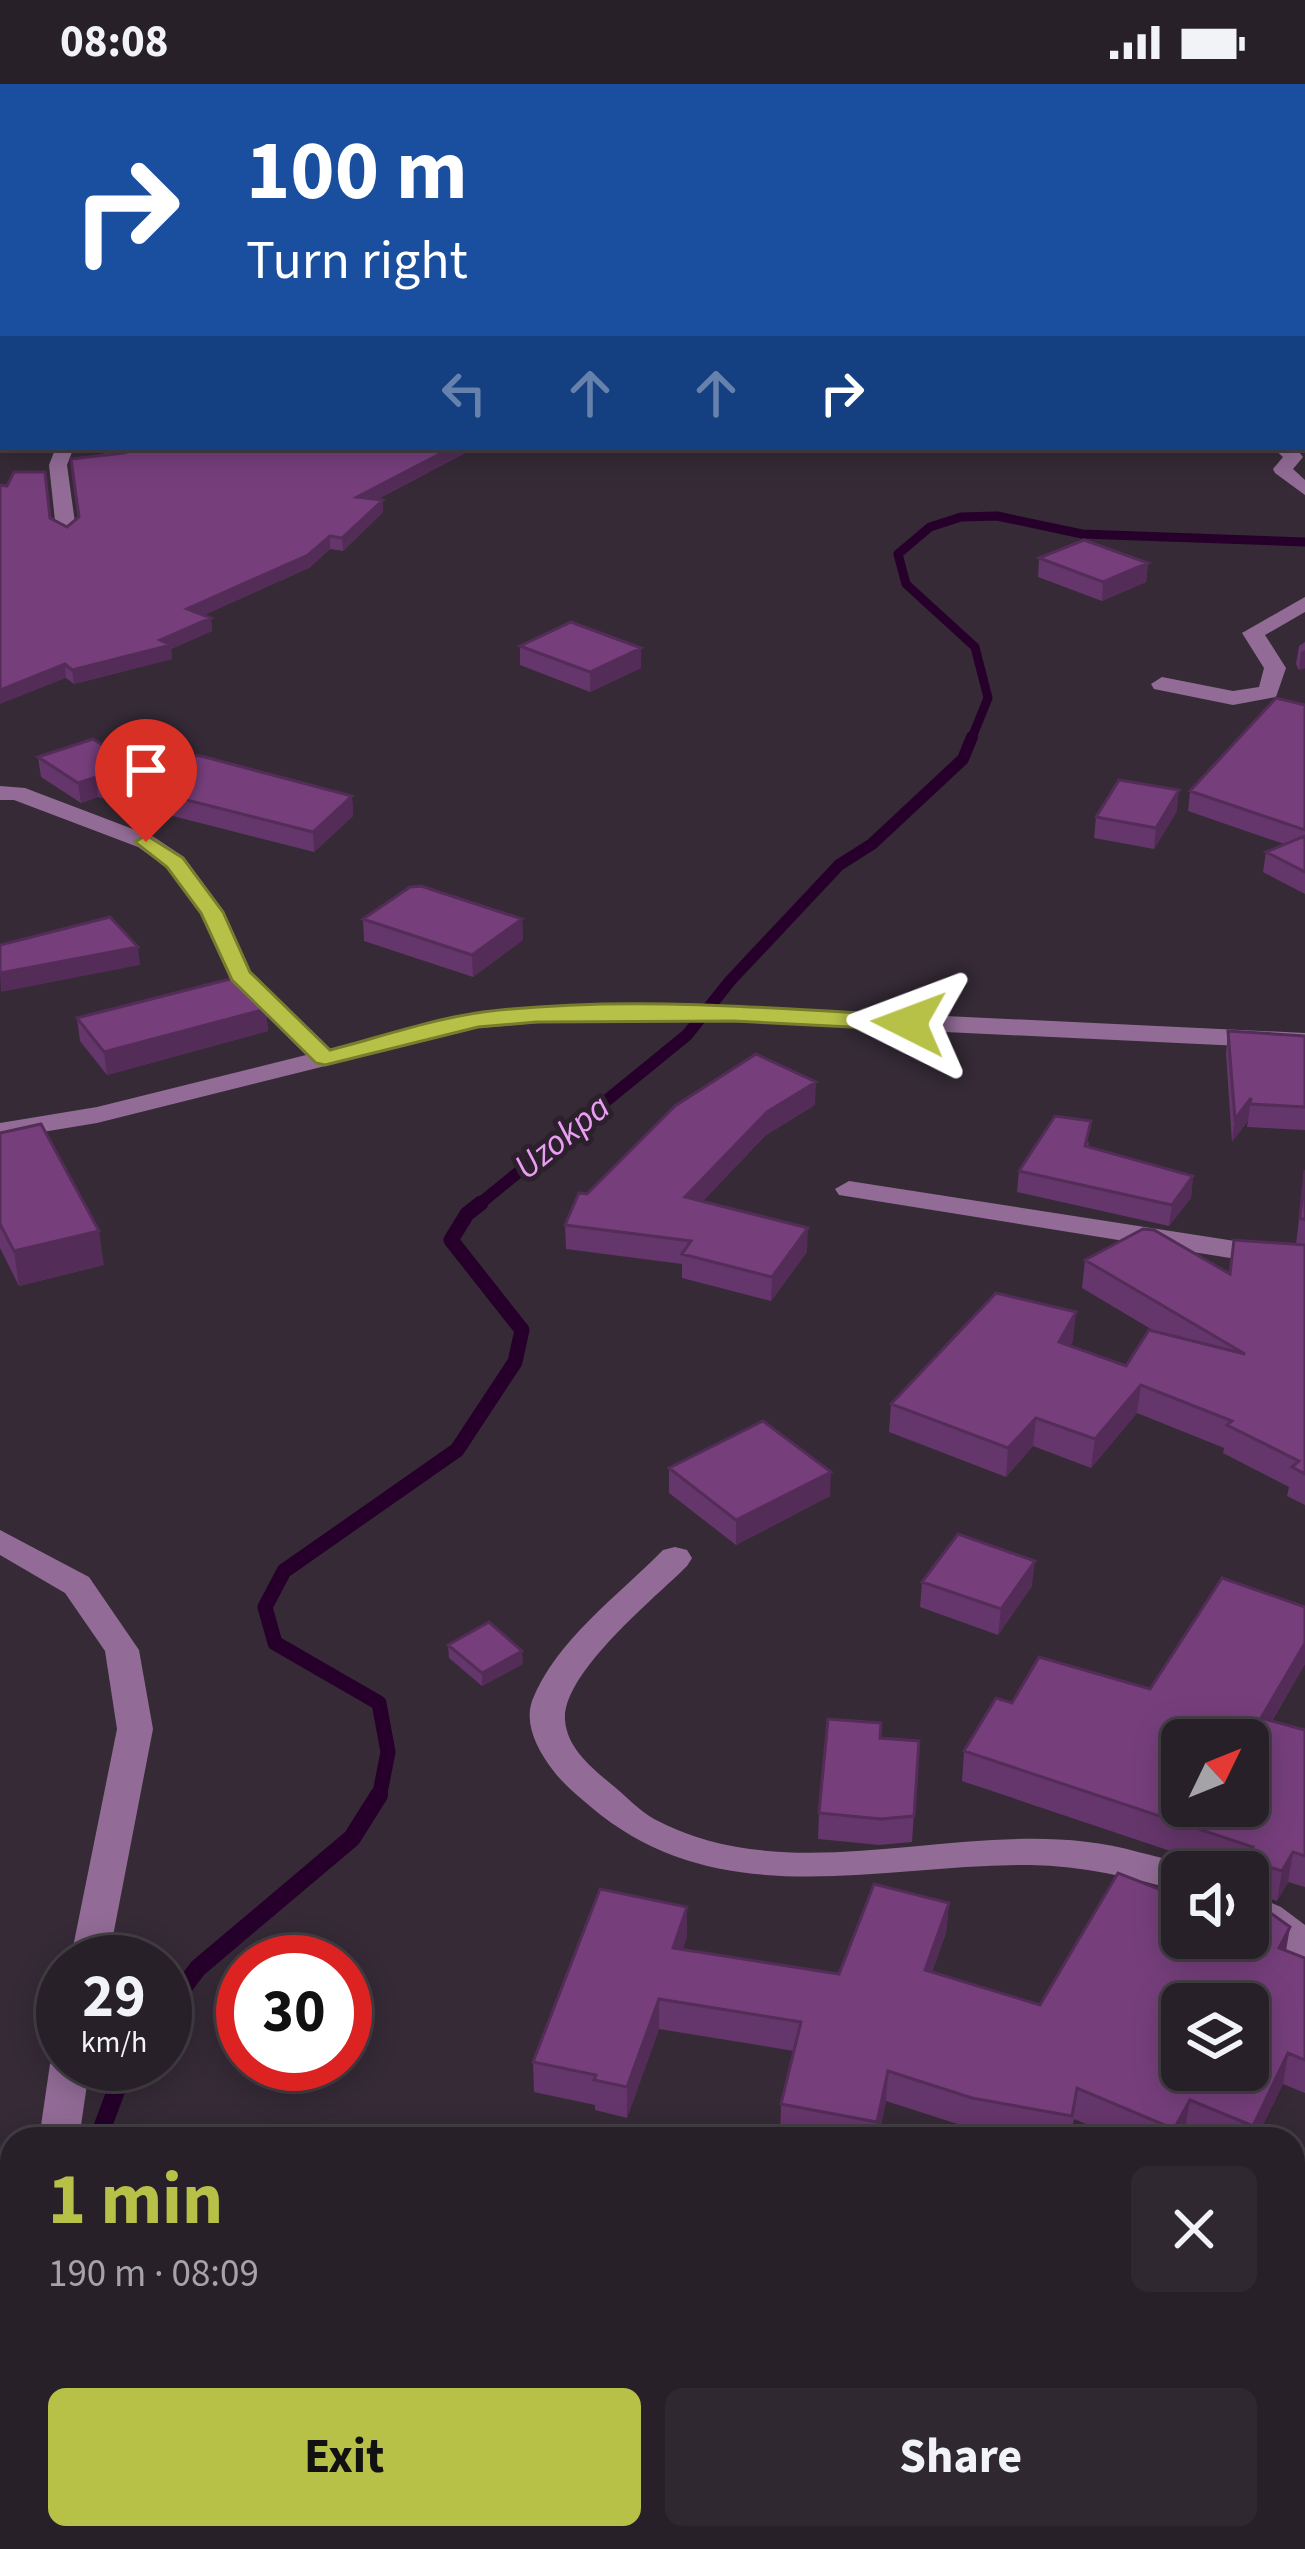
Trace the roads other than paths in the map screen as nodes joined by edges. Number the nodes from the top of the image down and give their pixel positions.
1 (64, 450) edge
2 (1286, 450) edge
3 (1304, 489) edge
4 (66, 530) edge
5 (1305, 603) edge
6 (1162, 684) dead end
7 (0, 793) edge
8 (1305, 1041) edge
9 (325, 1058) junction
10 (0, 1131) edge
11 (849, 1189) dead end
12 (1305, 1261) edge
13 (0, 1540) edge
14 (675, 1558) dead end
15 (1161, 1869) edge
16 (1269, 1917) edge
17 (93, 1935) edge
18 (1305, 1946) edge
19 (66, 2091) edge
20 (60, 2127) edge

1 - 4 street
2 - 3 street
5 - 6 street
7 - 9 street
8 - 9 street
9 - 10 street
11 - 12 street
13 - 17 street
14 - 15 street
16 - 18 street
19 - 20 street

